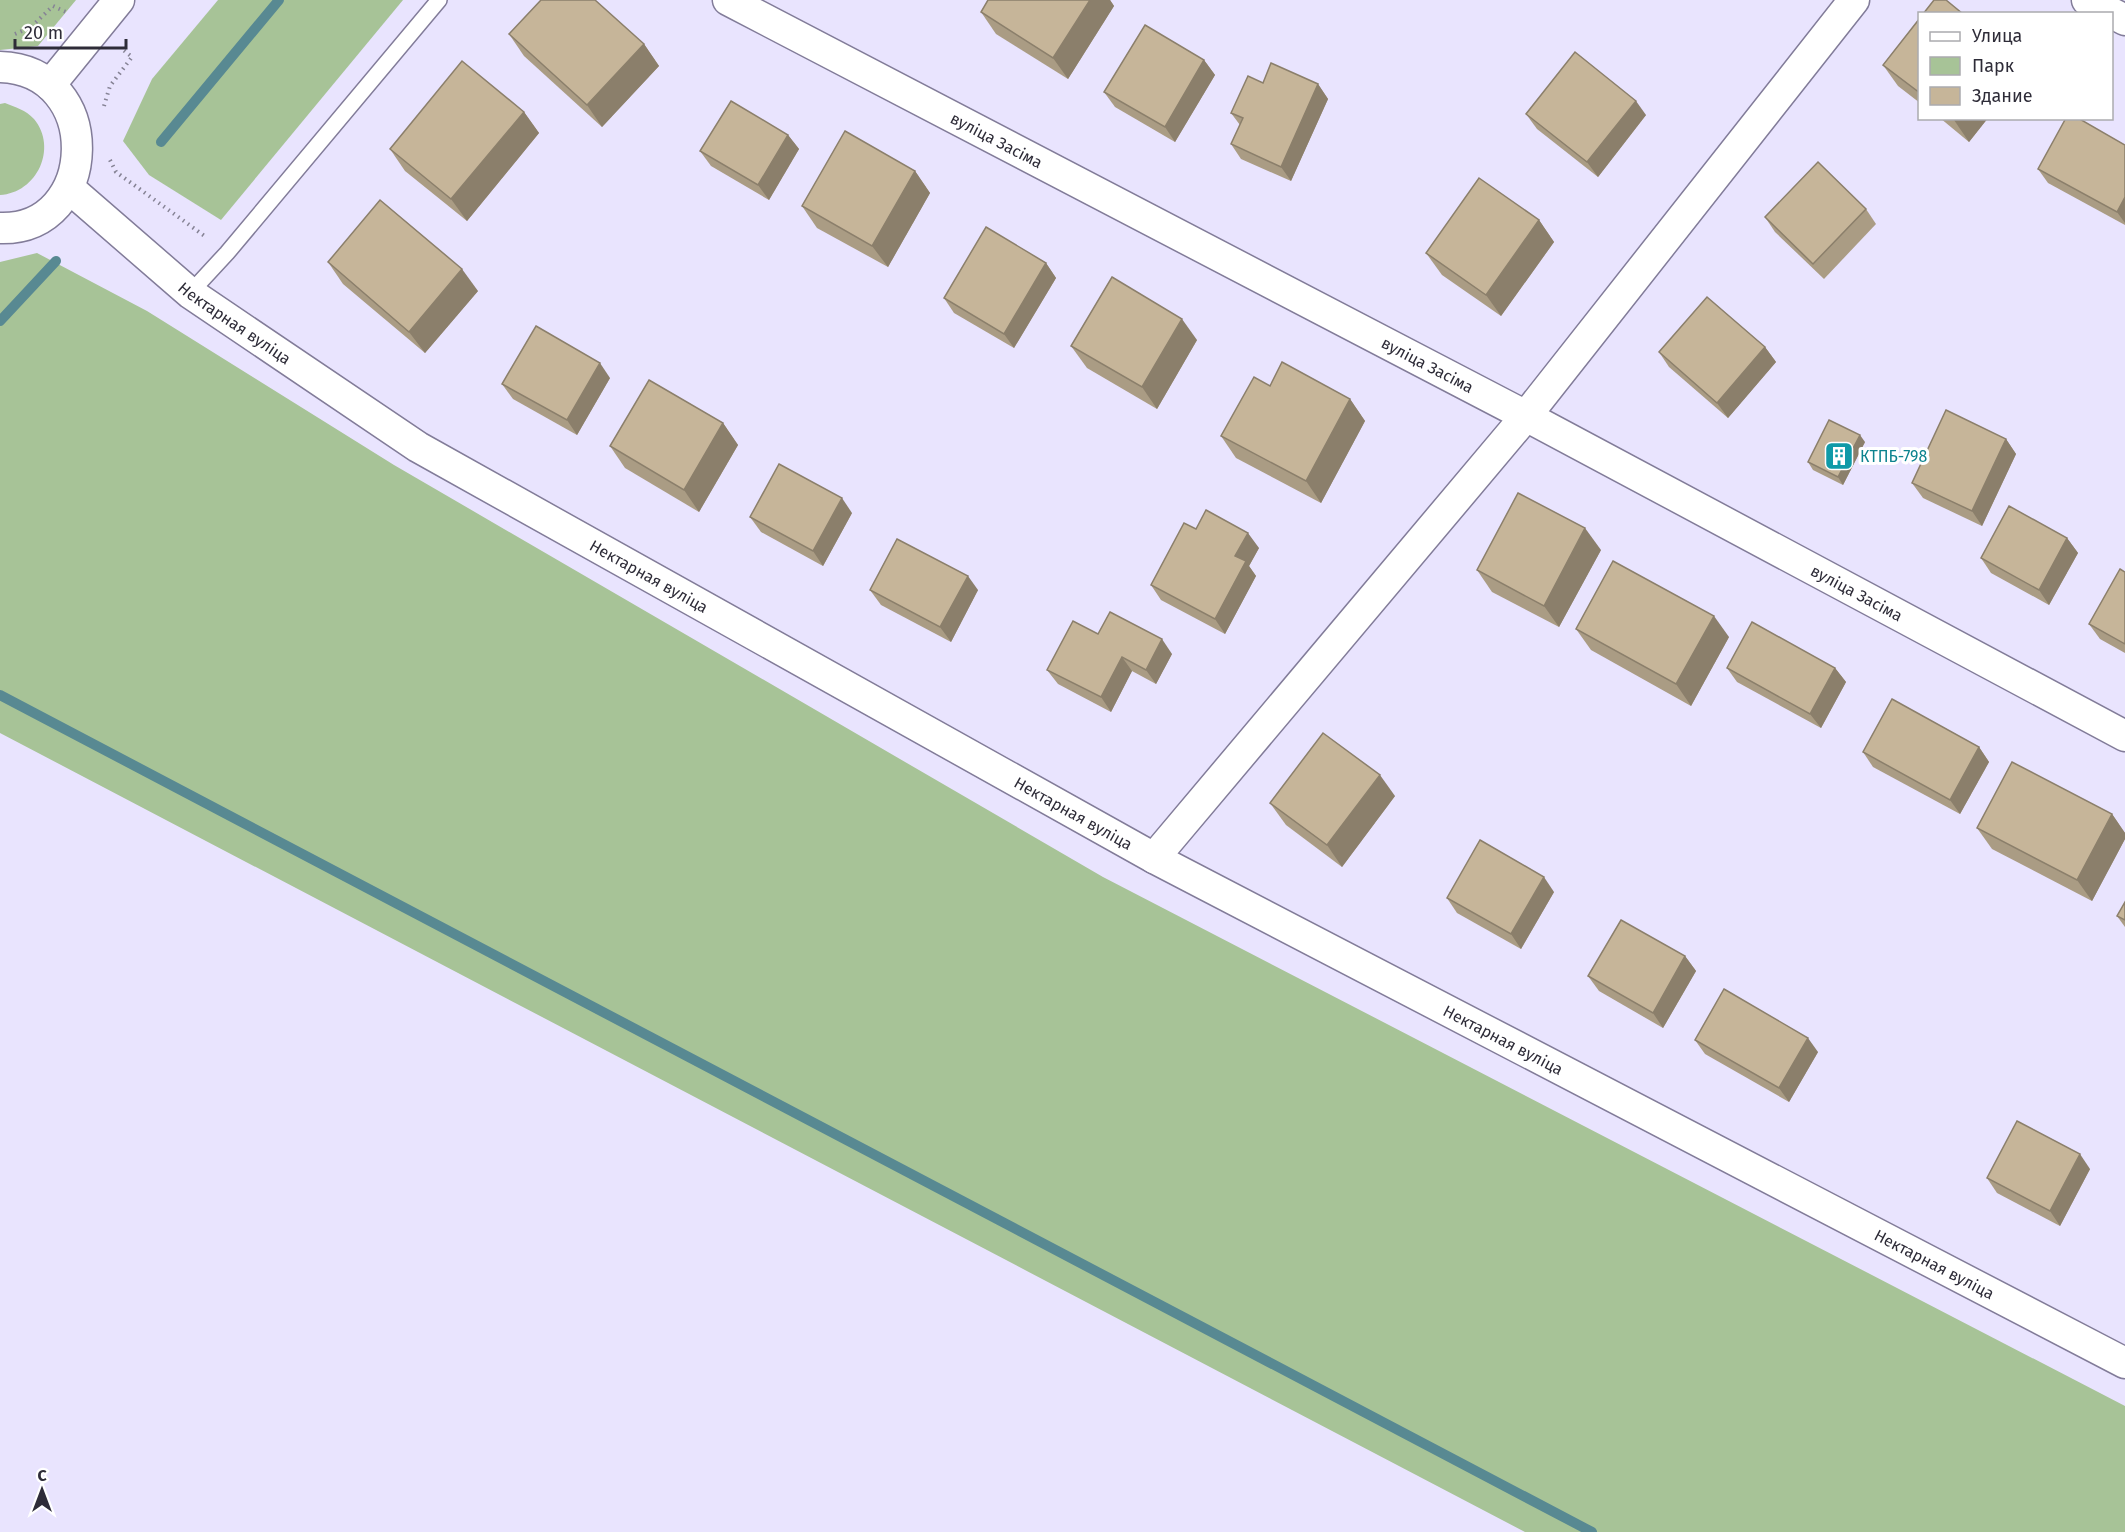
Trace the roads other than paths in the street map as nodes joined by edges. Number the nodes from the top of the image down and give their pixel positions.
1 (119, 0) edge
2 (440, 0) edge
3 (729, 0) edge
4 (1854, 0) edge
5 (2087, 0) edge
6 (2110, 12) edge
7 (0, 67) edge
8 (50, 85) junction
9 (69, 188) junction
10 (0, 228) edge
11 (190, 293) junction
12 (1526, 417) junction
13 (2125, 736) edge
14 (1154, 858) junction
15 (2125, 1363) edge

1 - 8 street
2 - 11 lane
3 - 12 street, вуліца Засіма
4 - 12 street
5 - 6 street
7 - 8 street
8 - 9 street
9 - 10 street
9 - 11 street, Нектарная вуліца
11 - 14 street, Нектарная вуліца
12 - 13 street, вуліца Засіма
12 - 14 street
14 - 15 street, Нектарная вуліца

